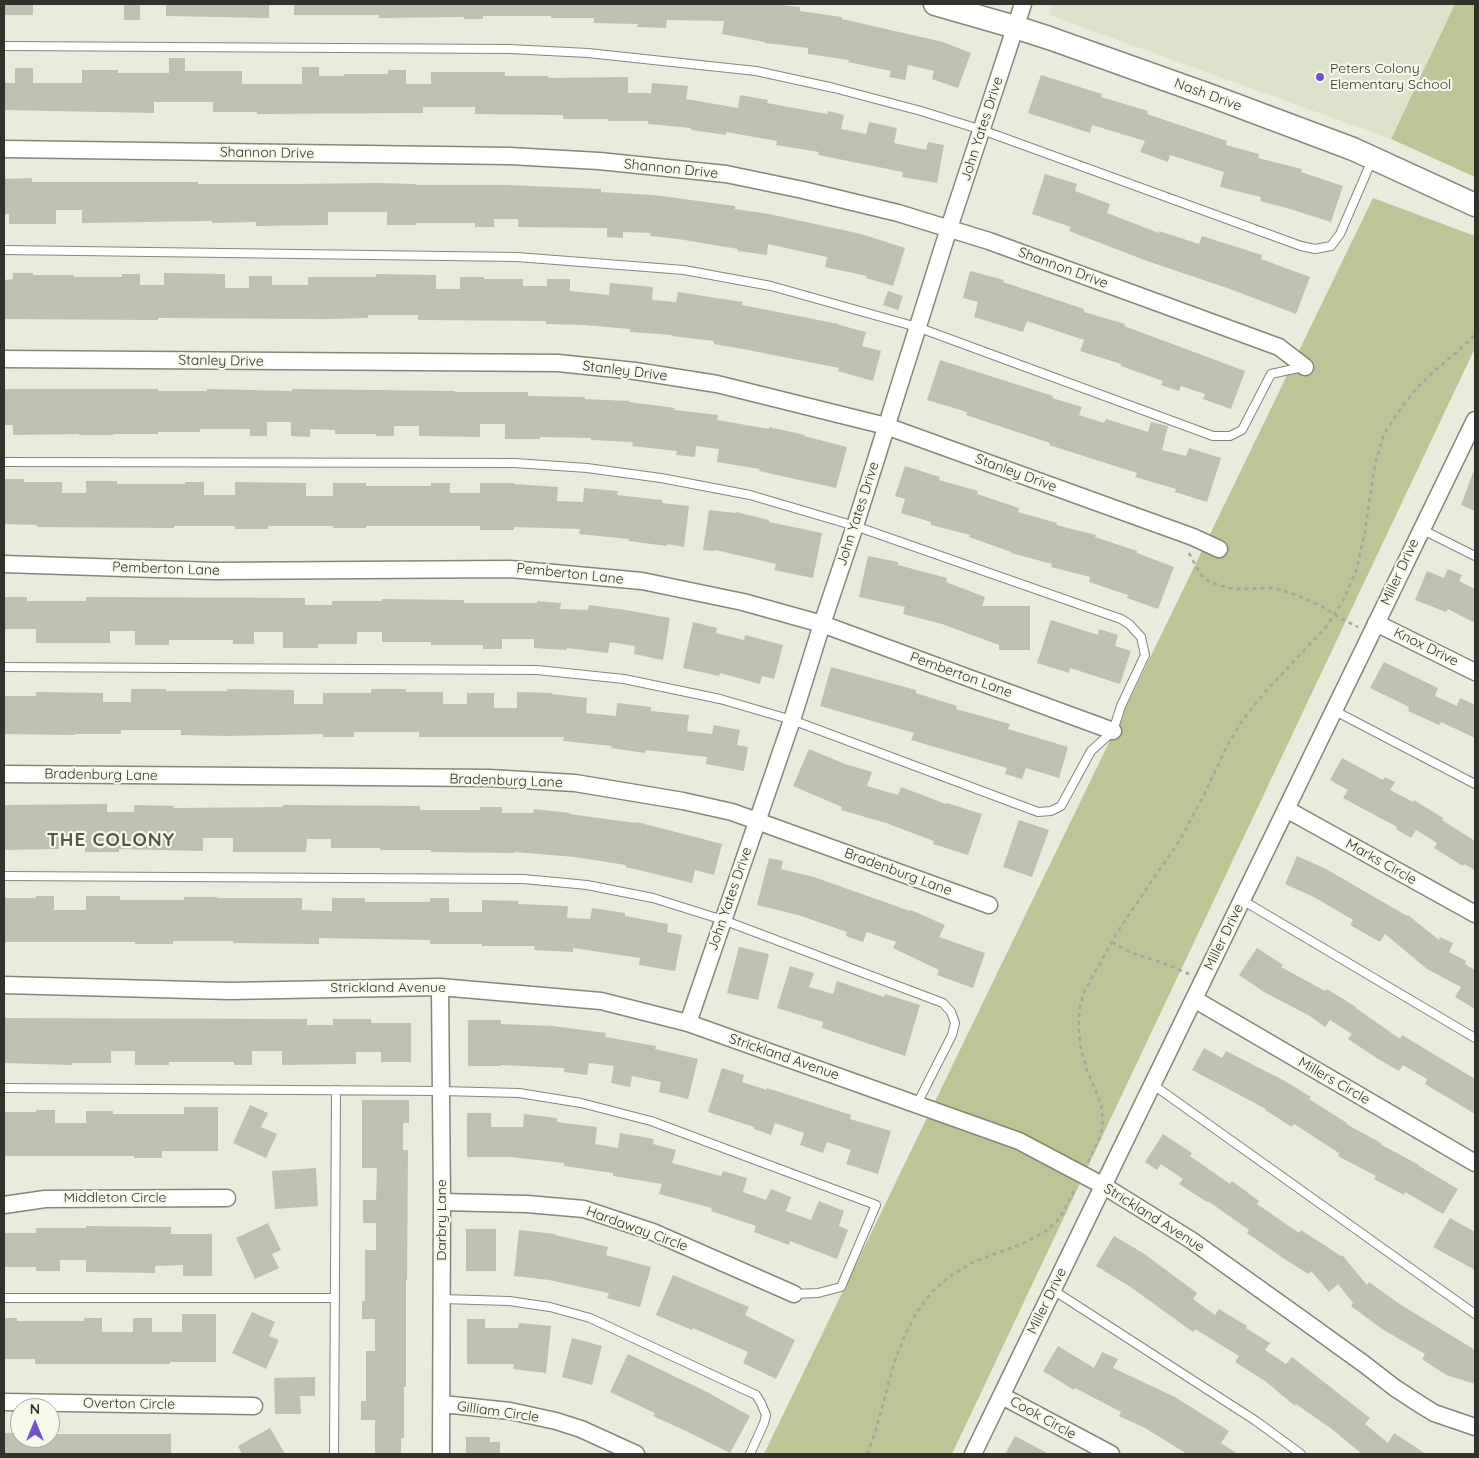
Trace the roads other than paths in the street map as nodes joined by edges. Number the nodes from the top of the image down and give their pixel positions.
1 (935, 4) edge
2 (1023, 4) edge
3 (1015, 27) junction
4 (4, 46) edge
5 (982, 130) junction
6 (4, 149) edge
7 (1373, 158) junction
8 (1475, 205) edge
9 (948, 228) junction
10 (4, 250) edge
11 (917, 327) junction
12 (4, 359) edge
13 (1305, 367) joint
14 (1475, 420) edge
15 (886, 426) junction
16 (1472, 437) edge
17 (4, 462) edge
18 (855, 526) junction
19 (1421, 530) junction
20 (1219, 549) dead end
21 (1475, 556) edge
22 (4, 564) edge
23 (822, 624) junction
24 (1374, 628) junction
25 (4, 667) edge
26 (1475, 672) edge
27 (1335, 711) junction
28 (792, 720) junction
29 (1113, 731) junction
30 (4, 774) edge
31 (1475, 784) edge
32 (1286, 809) junction
33 (757, 821) junction
34 (4, 876) edge
35 (1242, 900) junction
36 (989, 905) dead end
37 (1475, 914) edge
38 (723, 920) junction
39 (4, 985) edge
40 (440, 987) junction
41 (1194, 999) junction
42 (688, 1023) junction
43 (1475, 1038) edge
44 (1152, 1084) junction
45 (4, 1088) edge
46 (336, 1090) junction
47 (441, 1091) junction
48 (917, 1104) junction
49 (1475, 1163) edge
50 (1104, 1186) junction
51 (226, 1198) dead end
52 (442, 1202) junction
53 (4, 1205) edge
54 (1052, 1290) junction
55 (794, 1294) joint
56 (4, 1298) edge
57 (335, 1298) junction
58 (442, 1299) junction
59 (1475, 1314) edge
60 (1002, 1396) junction
61 (4, 1402) edge
62 (442, 1404) junction
63 (254, 1406) dead end
64 (1475, 1427) edge
65 (334, 1454) edge
66 (441, 1454) edge
67 (636, 1454) edge
68 (750, 1454) edge
69 (973, 1454) edge
70 (1111, 1454) edge
71 (1301, 1454) edge

1 - 3 street, Nash Drive
2 - 3 street, John Yates Drive
3 - 5 street, John Yates Drive
3 - 7 street, Nash Drive
4 - 5 lane
5 - 7 lane
5 - 9 street, John Yates Drive
6 - 9 street, Shannon Drive
7 - 8 street, Nash Drive
9 - 11 street, John Yates Drive
9 - 13 street, Shannon Drive
10 - 11 lane
11 - 13 lane
11 - 15 street, John Yates Drive
12 - 15 street, Stanley Drive
14 - 16 street, Miller Drive
15 - 18 street, John Yates Drive
15 - 20 street, Stanley Drive
16 - 19 street, Miller Drive
17 - 18 lane
18 - 23 street, John Yates Drive
18 - 29 lane
19 - 21 lane
19 - 24 street, Miller Drive
22 - 23 street, Pemberton Lane
23 - 28 street, John Yates Drive
23 - 29 street, Pemberton Lane
24 - 26 street, Knox Drive
24 - 27 street, Miller Drive
25 - 28 lane
27 - 31 lane
27 - 32 street, Miller Drive
28 - 29 lane
28 - 33 street, John Yates Drive
30 - 33 street, Bradenburg Lane
32 - 35 street, Miller Drive
32 - 37 street, Marks Circle
33 - 36 street, Bradenburg Lane
33 - 38 street, John Yates Drive
34 - 38 lane
35 - 41 street, Miller Drive
35 - 43 lane
38 - 42 street, John Yates Drive
38 - 48 lane
39 - 40 street, Strickland Avenue
40 - 42 street, Strickland Avenue
40 - 47 street, Darbry Lane
41 - 44 street, Miller Drive
41 - 49 street, Millers Circle
42 - 48 street, Strickland Avenue
44 - 50 street, Miller Drive
44 - 59 lane
45 - 46 lane
46 - 47 lane
46 - 57 lane
47 - 52 street, Darbry Lane
47 - 55 lane
48 - 50 street, Strickland Avenue
50 - 54 street, Miller Drive
50 - 64 street, Strickland Avenue
51 - 53 street, Middleton Circle
52 - 55 street, Hardaway Circle
52 - 58 street, Darbry Lane
54 - 60 street, Miller Drive
54 - 71 lane
56 - 57 lane
57 - 65 lane
58 - 62 street, Darbry Lane
58 - 68 lane
60 - 69 street, Miller Drive
60 - 70 street, Cook Circle
61 - 63 street, Overton Circle
62 - 66 street, Darbry Lane
62 - 67 street, Gilliam Circle

